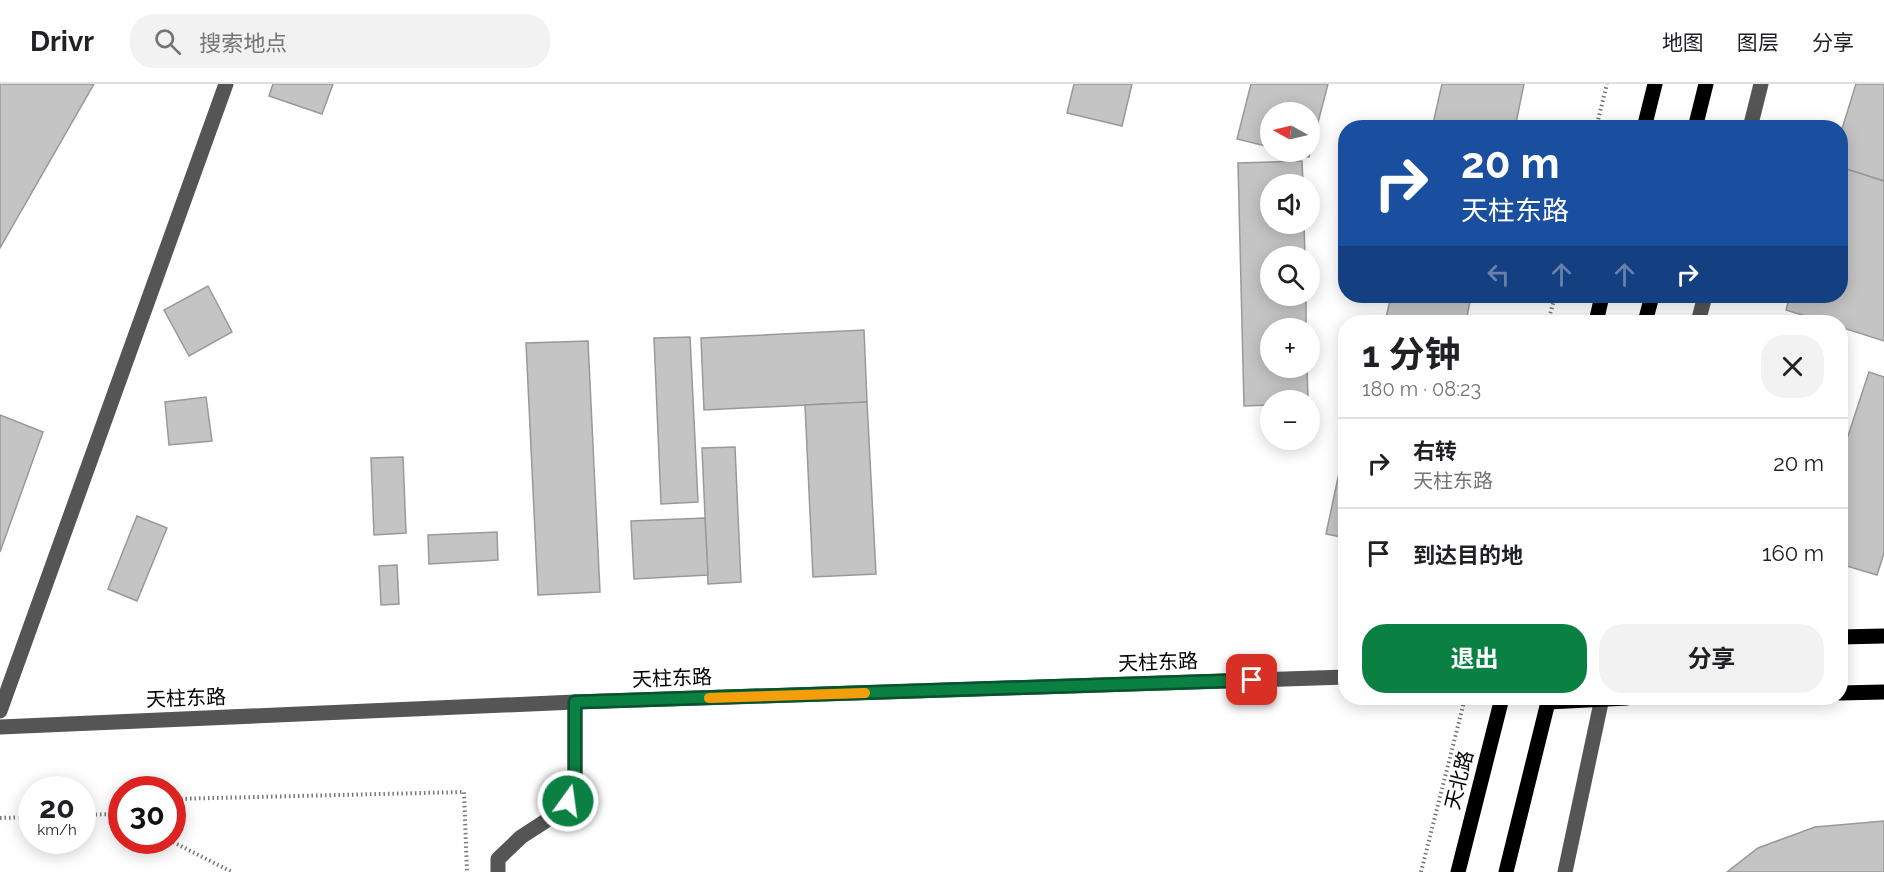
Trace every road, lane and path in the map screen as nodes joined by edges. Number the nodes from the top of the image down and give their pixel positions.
1 (226, 84) edge
2 (1607, 84) edge
3 (1655, 84) edge
4 (1706, 84) edge
5 (1761, 84) edge
6 (1598, 120) edge
7 (1646, 120) edge
8 (1697, 120) edge
9 (1752, 120) edge
10 (1884, 636) edge
11 (1848, 637) edge
12 (1338, 677) edge
13 (1884, 692) edge
14 (1848, 693) edge
15 (575, 702) junction
16 (1463, 705) edge
17 (1500, 705) edge
18 (1548, 705) edge
19 (1601, 705) edge
20 (0, 711) edge
21 (0, 727) edge
22 (186, 799) edge
23 (18, 817) edge
24 (0, 818) edge
25 (186, 848) edge
26 (226, 867) junction
27 (218, 872) edge
28 (232, 872) edge
29 (467, 872) edge
30 (498, 872) edge
31 (1421, 872) edge
32 (1458, 872) edge
33 (1506, 872) edge
34 (1565, 872) edge

1 - 20 street
2 - 6 path
3 - 7 main road
4 - 8 main road
5 - 9 street
10 - 11 main road
12 - 15 street, 天柱东路
13 - 14 main road
15 - 21 street, 天柱东路
15 - 30 street
16 - 31 path
17 - 32 main road, 天北路
18 - 33 main road
19 - 34 street
22 - 29 path
23 - 24 path
25 - 26 path
26 - 27 path
26 - 28 path

